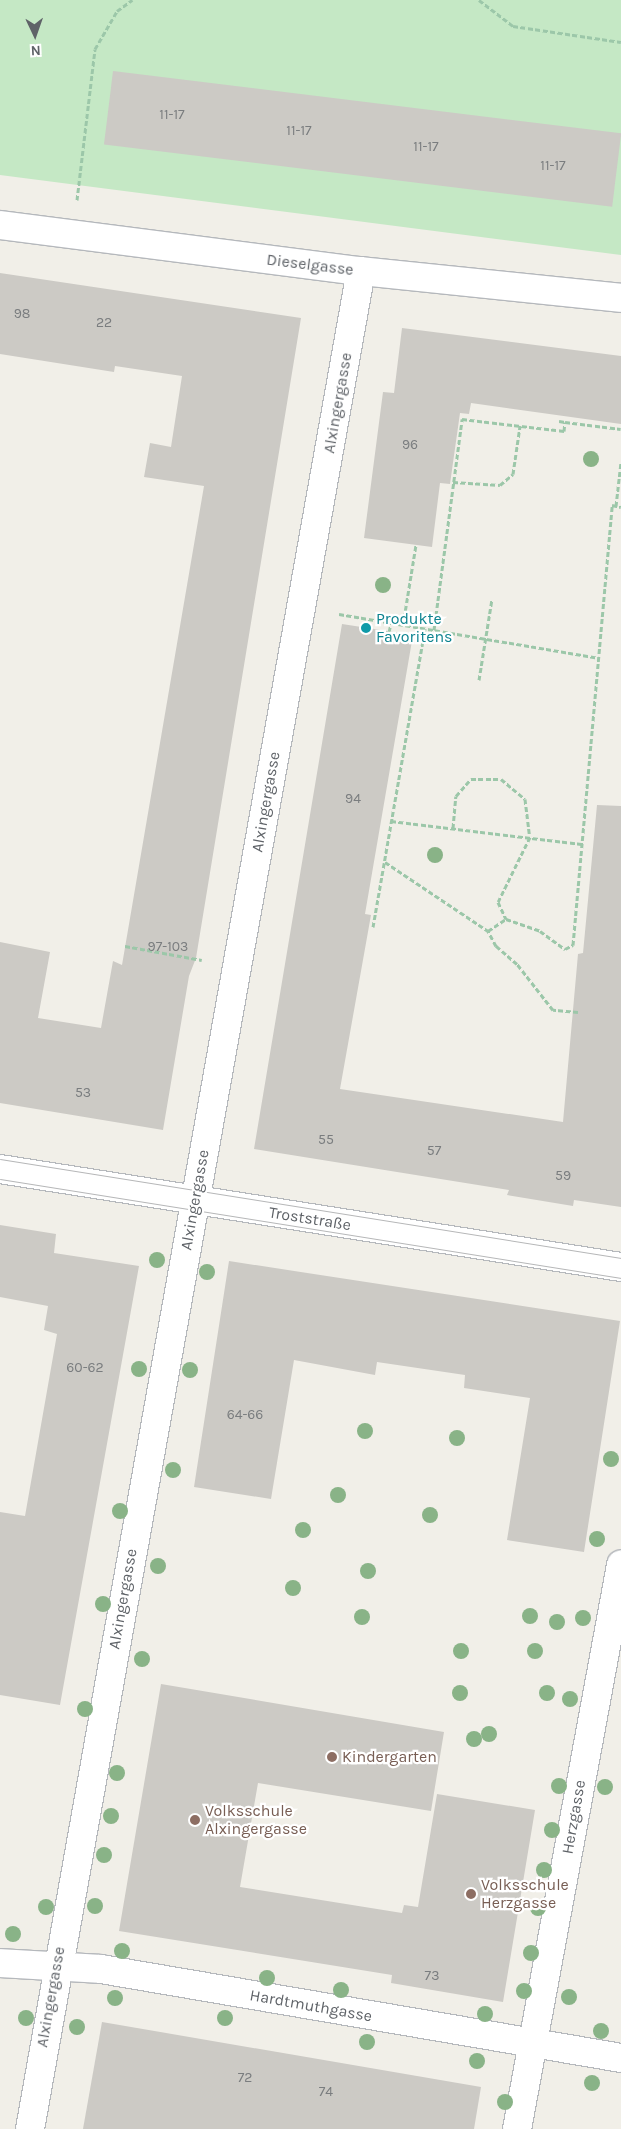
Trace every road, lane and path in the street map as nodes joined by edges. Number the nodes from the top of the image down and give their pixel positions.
1 (132, 0) edge
2 (479, 0) edge
3 (621, 42) edge
4 (0, 225) edge
5 (73, 234) junction
6 (361, 272) junction
7 (621, 298) edge
8 (559, 422) dead end
9 (565, 422) junction
10 (520, 426) junction
11 (621, 429) edge
12 (621, 462) edge
13 (453, 482) junction
14 (616, 506) junction
15 (621, 507) edge
16 (416, 545) dead end
17 (492, 599) dead end
18 (338, 614) dead end
19 (391, 623) junction
20 (403, 625) junction
21 (425, 628) junction
22 (434, 630) junction
23 (389, 632) dead end
24 (486, 638) junction
25 (599, 658) junction
26 (479, 680) dead end
27 (391, 821) junction
28 (453, 828) junction
29 (530, 837) junction
30 (582, 844) junction
31 (384, 862) junction
32 (506, 918) junction
33 (373, 927) dead end
34 (488, 931) junction
35 (125, 946) dead end
36 (237, 966) junction
37 (578, 1012) dead end
38 (0, 1169) edge
39 (195, 1200) junction
40 (621, 1267) edge
41 (621, 1565) edge
42 (0, 1963) edge
43 (56, 1967) junction
44 (532, 2044) junction
45 (621, 2058) edge
46 (30, 2129) edge
47 (517, 2129) edge

1 - 5 path
2 - 3 path
4 - 5 street, Dieselgasse
5 - 6 street, Dieselgasse
6 - 7 street, Dieselgasse
6 - 36 street, Alxingergasse
8 - 9 path
9 - 10 path
9 - 11 path
10 - 13 path
10 - 13 path
12 - 14 path
13 - 22 path
14 - 15 path
14 - 25 path
16 - 20 path
17 - 24 path
18 - 19 path
19 - 20 path
19 - 23 path
20 - 21 path
21 - 22 path
21 - 27 path
22 - 24 path
24 - 25 path
24 - 26 path
25 - 30 path
27 - 28 path
27 - 31 path
28 - 29 path
28 - 29 path
29 - 30 path
29 - 32 path
30 - 32 path
31 - 33 path
31 - 34 path
32 - 34 path
34 - 37 path
35 - 36 path
36 - 39 street, Alxingergasse
38 - 39 street, Troststraße
39 - 40 street, Troststraße
39 - 43 street, Alxingergasse
41 - 44 street, Herzgasse
42 - 43 street, Hardtmuthgasse
43 - 44 street, Hardtmuthgasse
43 - 46 street, Alxingergasse
44 - 45 street, Hardtmuthgasse
44 - 47 street, Herzgasse

